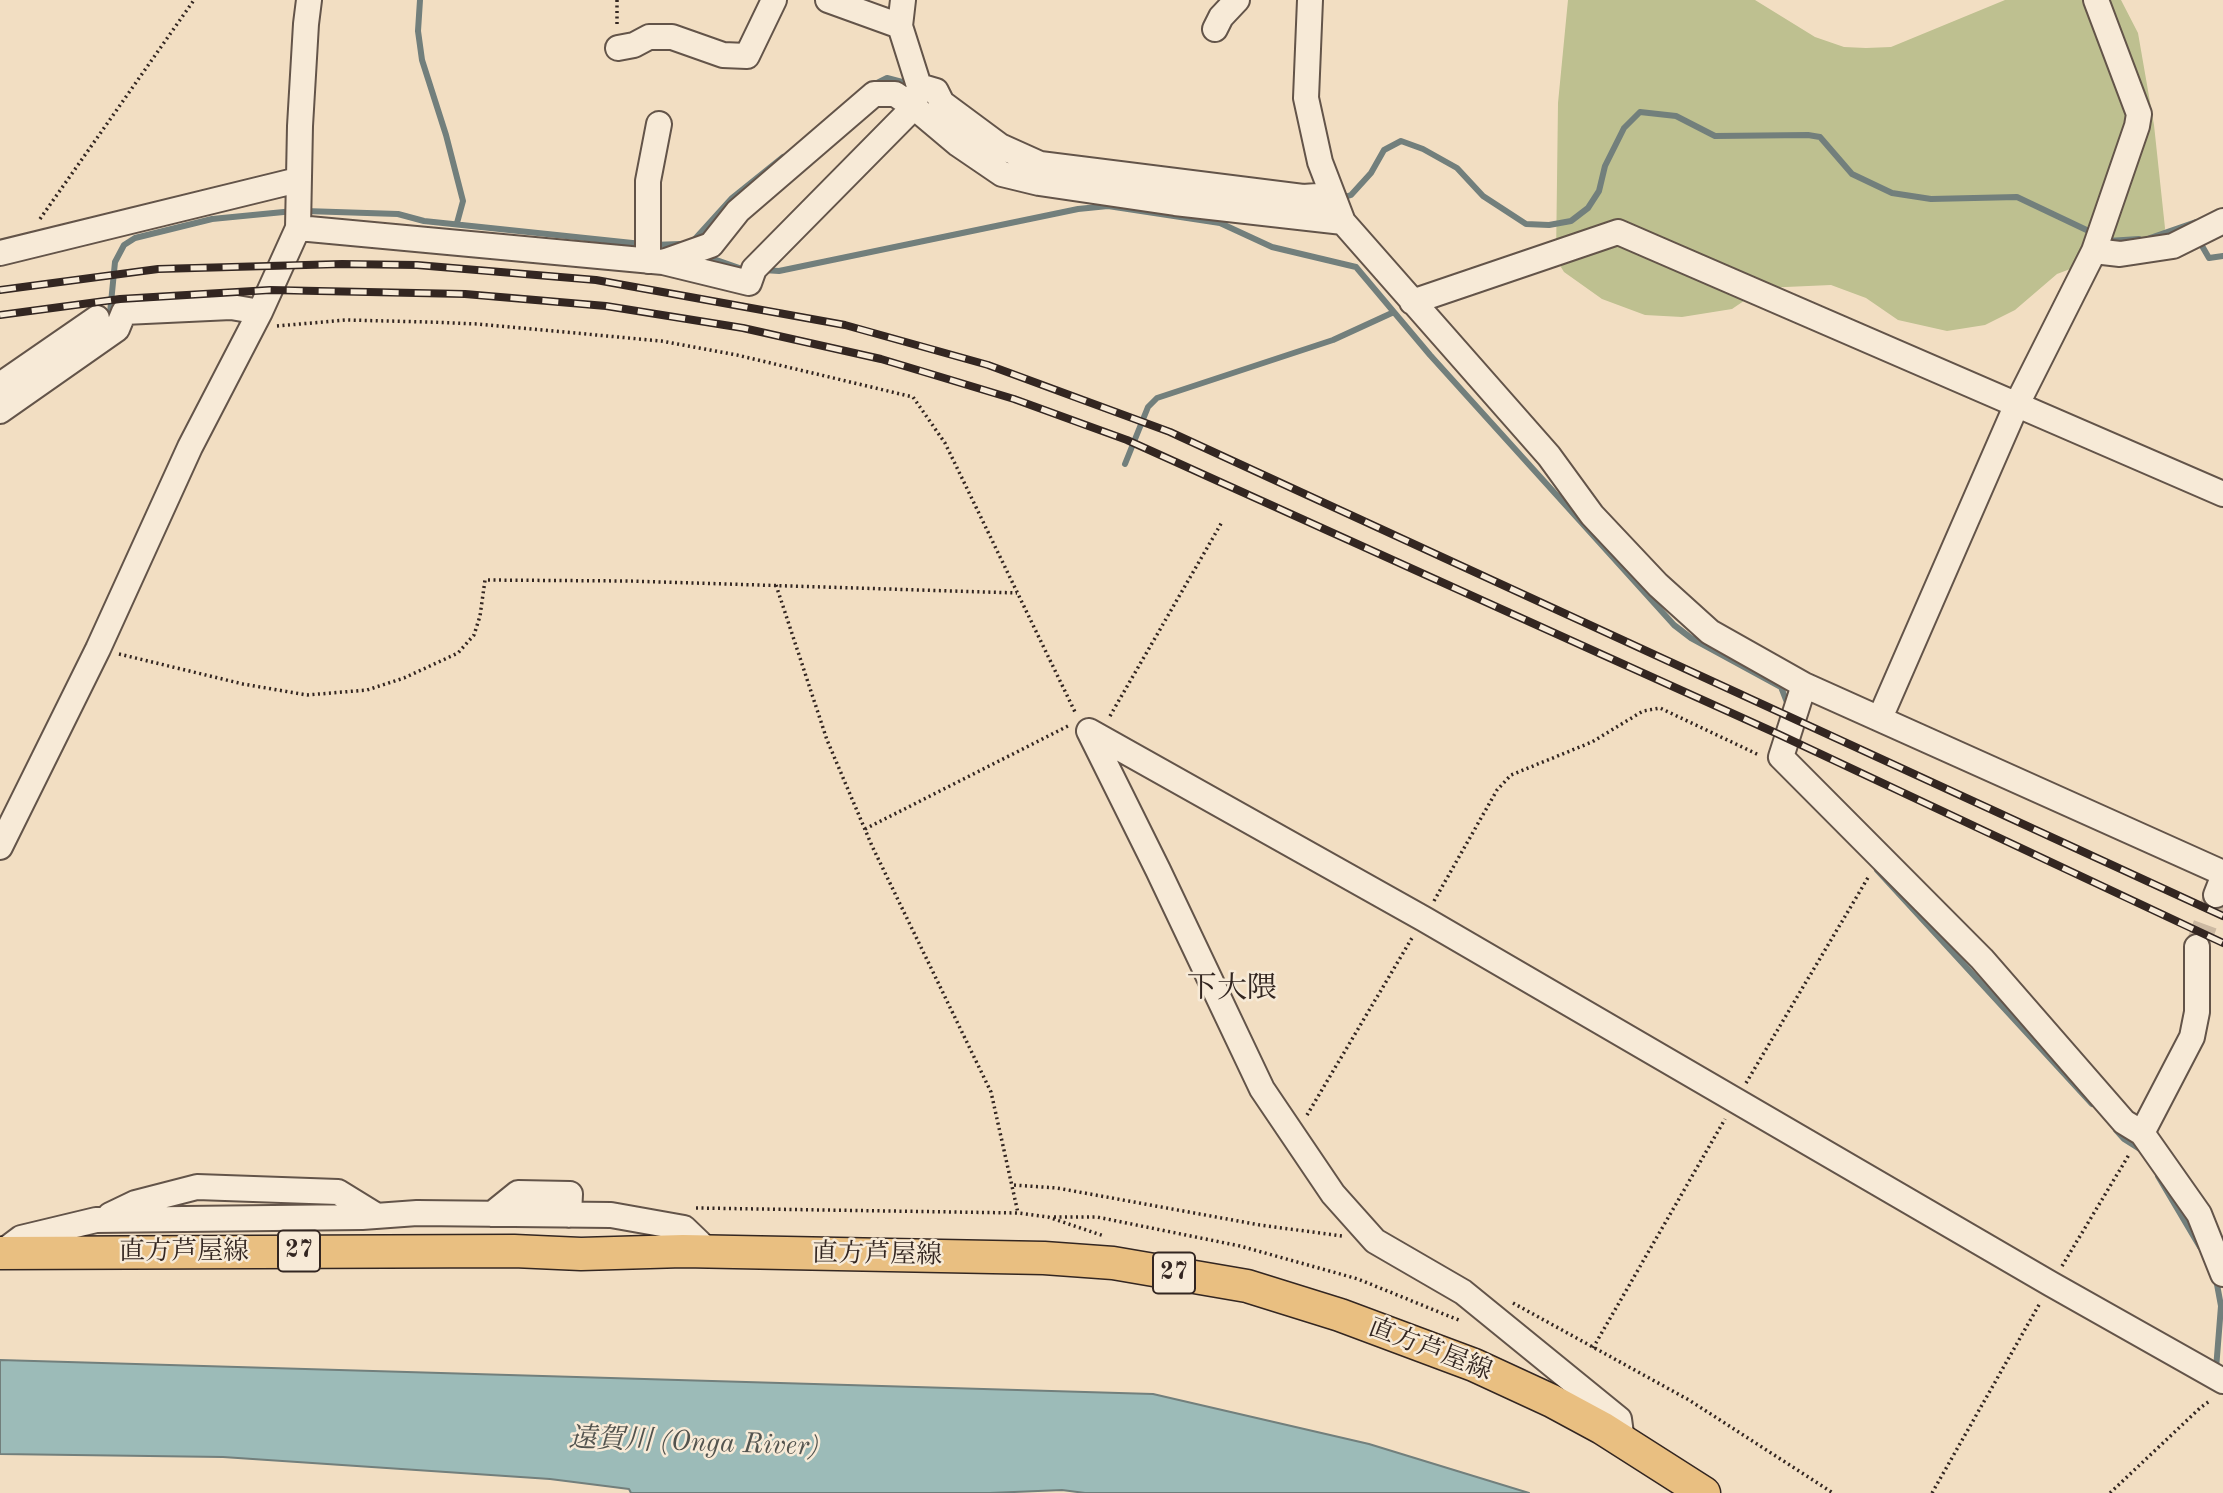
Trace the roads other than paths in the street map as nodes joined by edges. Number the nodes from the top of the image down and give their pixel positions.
1 (309, 0) edge
2 (774, 0) edge
3 (828, 0) edge
4 (903, 0) edge
5 (1237, 0) edge
6 (1310, 0) edge
7 (2096, 0) edge
8 (900, 26) junction
9 (1215, 29) dead end
10 (618, 48) dead end
11 (917, 97) junction
12 (659, 124) dead end
13 (1124, 185) junction
14 (1332, 195) junction
15 (298, 205) junction
16 (2223, 221) edge
17 (1343, 222) junction
18 (2094, 251) junction
19 (0, 253) edge
20 (656, 261) junction
21 (1412, 302) junction
22 (97, 318) dead end
23 (254, 323) junction
24 (0, 385) edge
25 (2017, 404) junction
26 (0, 411) edge
27 (2223, 494) edge
28 (1804, 685) junction
29 (1880, 718) junction
30 (0, 848) edge
31 (2221, 882) edge
32 (2197, 947) tunnel mouth
33 (2142, 1133) junction
34 (709, 1252) junction
35 (1, 1253) edge
36 (2223, 1274) edge
37 (2219, 1389) edge
38 (1622, 1441) junction
39 (1704, 1493) edge

1 - 15 street
2 - 10 street
3 - 8 street
4 - 8 street
5 - 9 street
6 - 14 street
7 - 18 street
8 - 11 street
11 - 13 street
11 - 20 street
11 - 20 street
12 - 20 street
13 - 14 street
13 - 17 street
14 - 17 street
15 - 19 street
15 - 20 street
15 - 23 street
16 - 18 street
17 - 21 street
18 - 25 street
21 - 25 street
21 - 28 street
22 - 24 street
23 - 26 street
23 - 30 street
25 - 27 street
25 - 29 street
28 - 29 street
28 - 33 street
29 - 31 street
32 - 33 street
33 - 36 street
34 - 35 main road, 直方芦屋線 / 27
34 - 35 street
34 - 38 main road, 直方芦屋線 / 27
37 - 38 street
38 - 39 main road, 直方芦屋線 / 27

